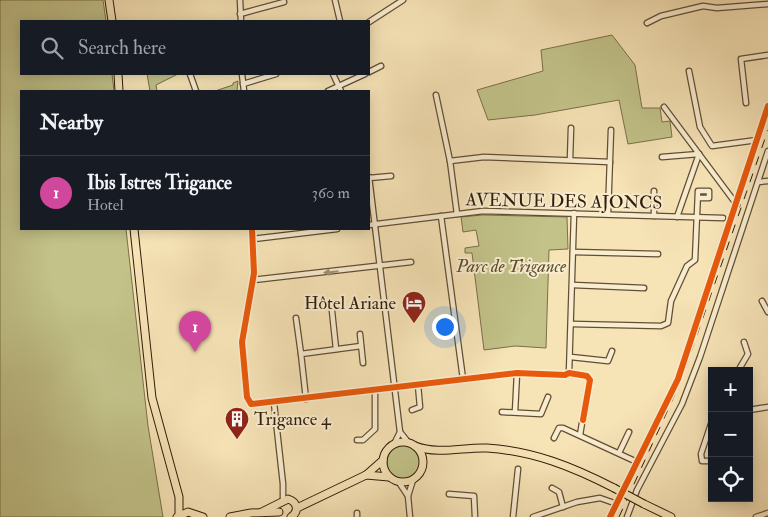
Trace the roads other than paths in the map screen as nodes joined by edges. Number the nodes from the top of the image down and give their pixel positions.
1 (109, 0) edge
2 (240, 0) edge
3 (335, 0) edge
4 (403, 0) edge
5 (284, 2) dead end
6 (768, 4) edge
7 (240, 14) junction
8 (112, 20) edge
9 (241, 20) edge
10 (340, 20) edge
11 (370, 21) edge
12 (647, 23) dead end
13 (768, 55) edge
14 (381, 66) dead end
15 (689, 71) dead end
16 (370, 72) edge
17 (118, 75) edge
18 (190, 75) edge
19 (242, 75) edge
20 (273, 75) edge
21 (334, 75) edge
22 (363, 75) edge
23 (243, 84) junction
24 (339, 86) junction
25 (119, 90) edge
26 (196, 90) edge
27 (244, 90) edge
28 (330, 90) edge
29 (341, 90) edge
30 (436, 95) dead end
31 (746, 103) dead end
32 (768, 106) edge
33 (664, 108) dead end
34 (571, 128) dead end
35 (611, 130) dead end
36 (757, 140) junction
37 (768, 151) edge
38 (699, 154) junction
39 (662, 157) dead end
40 (570, 160) junction
41 (450, 161) junction
42 (610, 162) junction
43 (391, 176) dead end
44 (370, 178) edge
45 (768, 181) edge
46 (758, 182) junction
47 (370, 186) edge
48 (654, 191) dead end
49 (698, 198) dead end
50 (737, 205) junction
51 (457, 214) junction
52 (574, 214) junction
53 (608, 214) junction
54 (441, 216) junction
55 (654, 216) junction
56 (677, 216) junction
57 (698, 217) junction
58 (723, 218) dead end
59 (375, 224) junction
60 (370, 225) edge
61 (134, 230) edge
62 (252, 230) edge
63 (310, 230) edge
64 (253, 239) junction
65 (574, 252) junction
66 (658, 254) dead end
67 (412, 262) dead end
68 (379, 266) junction
69 (253, 280) junction
70 (573, 285) junction
71 (644, 288) dead end
72 (762, 301) dead end
73 (332, 311) dead end
74 (768, 312) edge
75 (296, 318) dead end
76 (572, 324) junction
77 (360, 334) dead end
78 (744, 342) dead end
79 (361, 346) junction
80 (336, 349) junction
81 (612, 351) dead end
82 (301, 354) junction
83 (571, 357) junction
84 (363, 363) dead end
85 (740, 367) edge
86 (517, 373) junction
87 (569, 373) junction
88 (463, 379) junction
89 (418, 384) junction
90 (394, 387) junction
91 (375, 390) junction
92 (548, 397) dead end
93 (306, 399) junction
94 (274, 403) junction
95 (768, 407) edge
96 (753, 409) edge
97 (412, 410) dead end
98 (502, 412) dead end
99 (515, 412) junction
100 (400, 432) junction
101 (629, 432) dead end
102 (708, 433) edge
103 (580, 435) junction
104 (554, 438) dead end
105 (357, 440) dead end
106 (394, 444) junction
107 (412, 444) junction
108 (440, 450) junction
109 (619, 453) junction
110 (383, 460) junction
111 (708, 461) edge
112 (637, 462) junction
113 (423, 464) junction
114 (518, 469) dead end
115 (366, 475) junction
116 (390, 477) junction
117 (413, 480) junction
118 (398, 481) junction
119 (552, 488) dead end
120 (449, 494) dead end
121 (408, 496) junction
122 (179, 497) junction
123 (617, 504) junction
124 (286, 506) edge
125 (563, 506) junction
126 (193, 512) junction
127 (768, 513) edge
128 (178, 516) edge
129 (203, 517) edge
130 (230, 517) edge
131 (290, 517) edge
132 (410, 517) edge
133 (474, 517) edge
134 (513, 517) edge
135 (533, 517) edge
136 (610, 517) edge
137 (627, 517) edge
138 (671, 517) edge
139 (756, 517) edge

1 - 8 main road
2 - 7 street
3 - 10 street
4 - 11 street
5 - 7 street
6 - 12 street
7 - 9 street
13 - 31 street
14 - 16 street
15 - 36 street
17 - 25 main road
18 - 26 street
19 - 23 street
20 - 23 street
21 - 24 street
22 - 24 street
23 - 27 street
24 - 28 street
24 - 29 street
30 - 41 street
32 - 36 street
33 - 38 street
34 - 40 street
35 - 42 street
36 - 50 street
37 - 46 street
38 - 39 street
38 - 50 street
38 - 56 street
40 - 41 street
40 - 42 street
41 - 51 street
42 - 53 street
43 - 44 street
45 - 46 street
46 - 137 street
47 - 59 street
48 - 55 street
49 - 57 street
50 - 112 street
51 - 52 street, AVENUE DES AJONCS
51 - 54 street, AVENUE DES AJONCS
52 - 53 street, AVENUE DES AJONCS
52 - 65 street
53 - 55 street, AVENUE DES AJONCS
54 - 59 street, AVENUE DES AJONCS
54 - 88 street
55 - 56 street, AVENUE DES AJONCS
56 - 57 street, AVENUE DES AJONCS
57 - 58 street, AVENUE DES AJONCS
57 - 76 street
59 - 60 street, AVENUE DES AJONCS
59 - 68 street
61 - 122 main road
62 - 64 street
63 - 64 street
64 - 69 street
65 - 66 street
65 - 70 street
67 - 68 street
68 -> 69 street
68 - 90 street
69 - 94 street
70 - 71 street
70 - 76 street
72 - 74 street
73 - 80 street
75 - 82 street
76 - 83 street
77 - 79 street
78 - 85 street
79 - 80 street
79 - 84 street
80 - 82 street
81 - 83 street
82 - 93 street
83 - 87 street
86 - 87 street
86 - 88 street
86 - 99 street
87 - 103 street
88 - 89 street
89 - 90 street
89 - 97 street
90 - 91 street
90 - 100 street
91 - 93 street
91 - 105 street
92 - 99 street
93 - 94 street
94 - 124 street
95 - 96 street
98 - 99 street
100 - 106 street
100 - 107 street
101 - 109 street
102 - 111 street
103 - 104 street
103 - 109 street
106 - 107 main road
106 - 110 main road
107 - 108 main road
107 - 113 main road
108 - 113 main road
108 - 138 main road, bridge
109 - 112 street
110 - 115 main road
110 - 116 main road
112 - 123 street
113 - 117 main road
114 - 134 street
115 - 116 main road
115 - 124 main road
116 - 118 main road
117 - 118 main road
117 - 121 street
118 - 121 street
119 - 125 street
120 - 133 street
121 - 132 street
122 - 126 main road
122 - 128 main road
123 - 125 street
123 - 136 street
124 - 130 main road
124 - 131 main road
125 - 135 street
126 - 128 main road
126 - 129 main road
127 - 139 street

